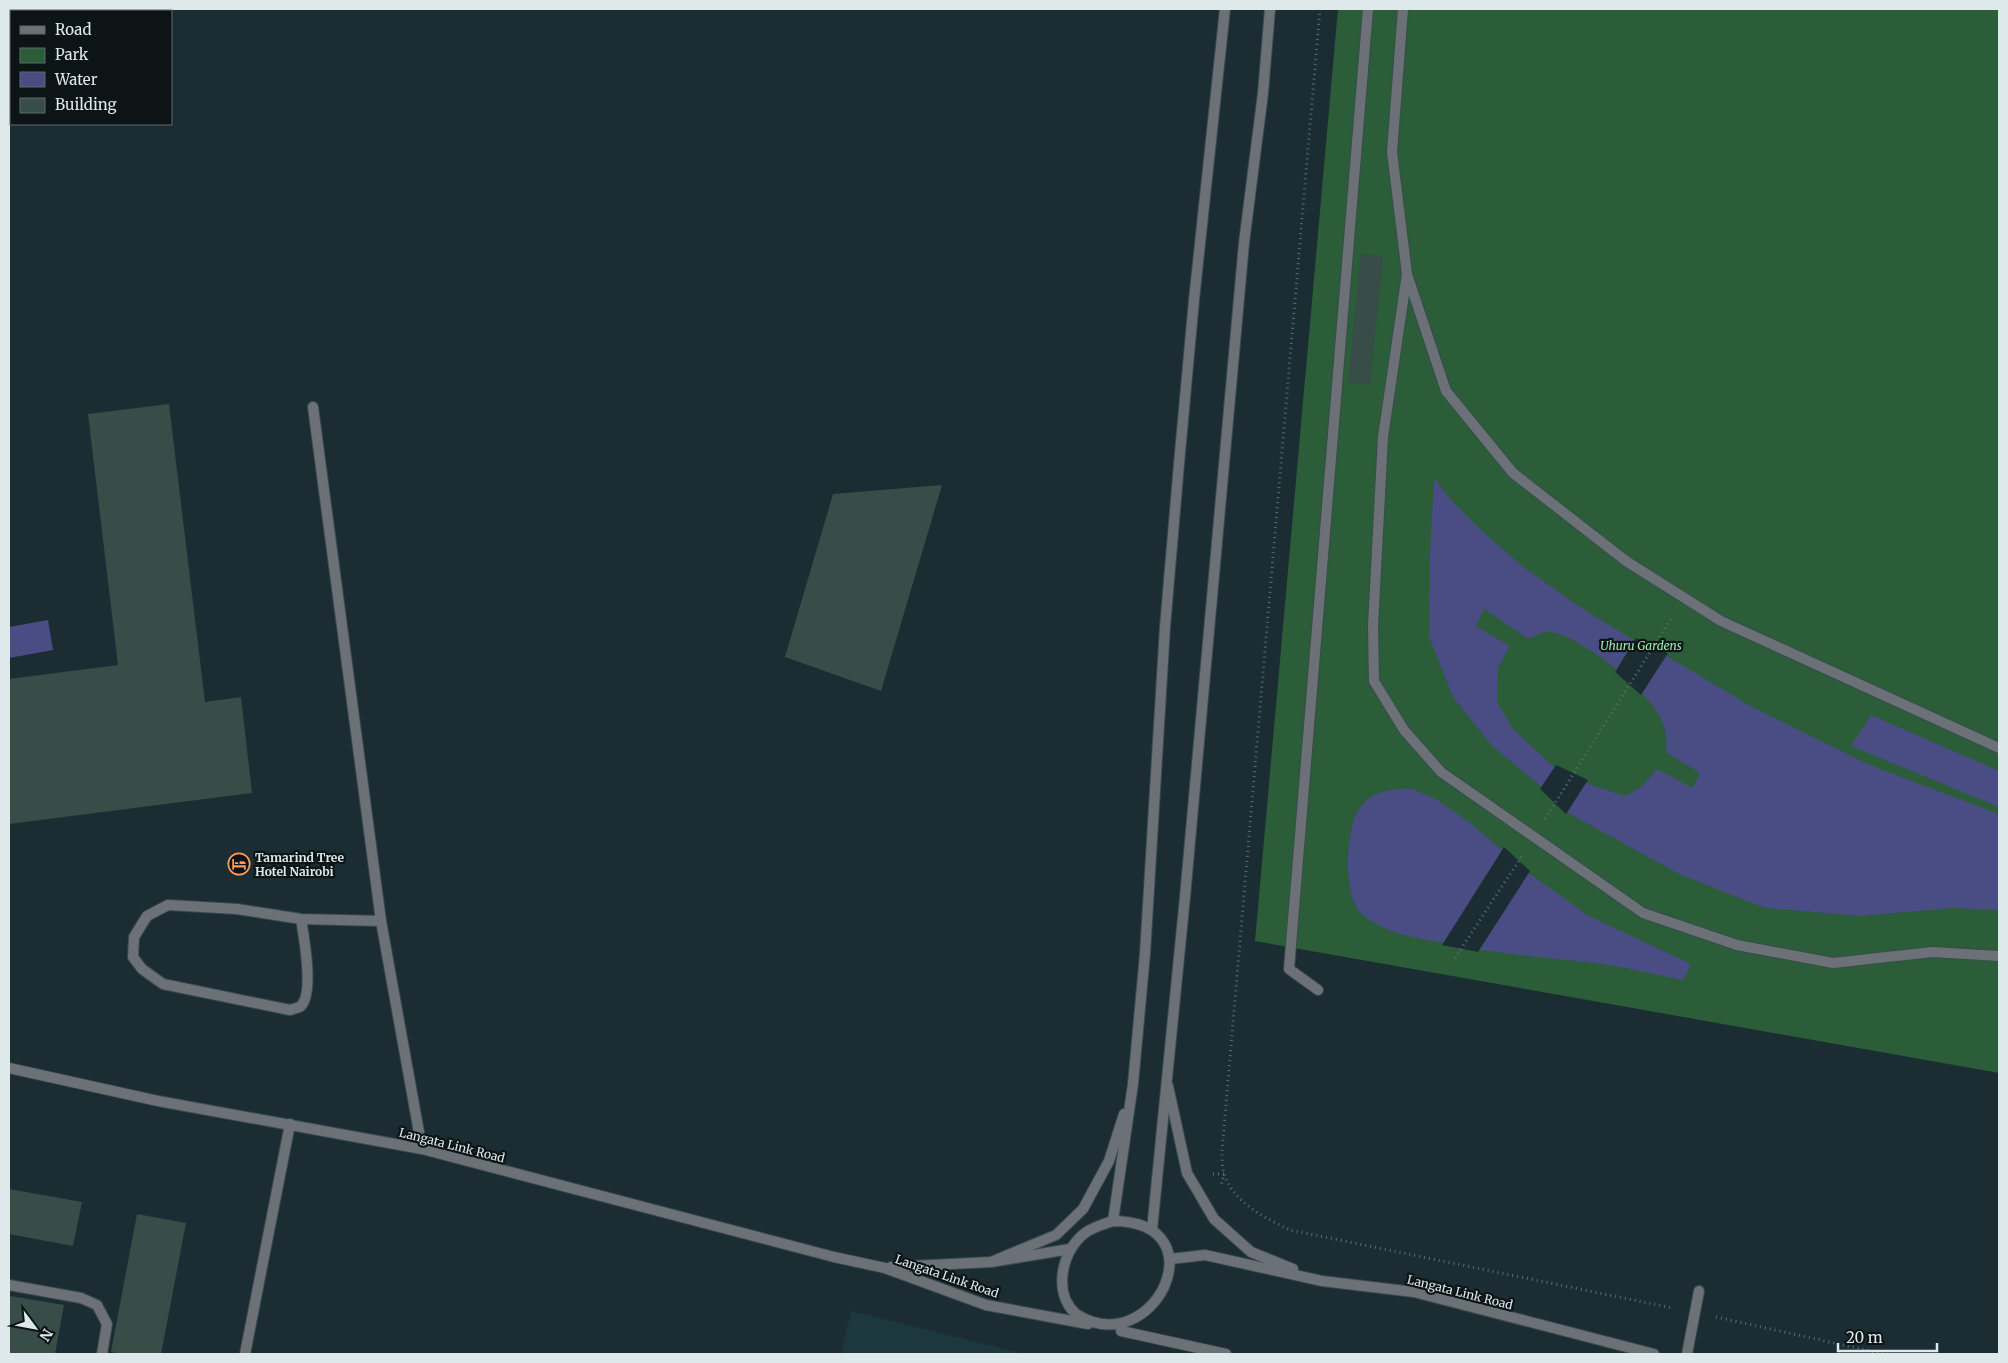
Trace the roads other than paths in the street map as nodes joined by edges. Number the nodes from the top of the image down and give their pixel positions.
1 (1226, 9) edge
2 (1270, 9) edge
3 (1368, 9) edge
4 (1403, 9) edge
5 (1407, 274) junction
6 (313, 407) dead end
7 (1999, 748) edge
8 (301, 919) junction
9 (381, 921) junction
10 (1999, 956) edge
11 (1318, 990) dead end
12 (9, 1068) edge
13 (1166, 1074) junction
14 (1133, 1084) junction
15 (290, 1124) junction
16 (422, 1149) junction
17 (1113, 1221) junction
18 (1152, 1230) junction
19 (1070, 1249) junction
20 (1170, 1259) junction
21 (991, 1262) junction
22 (885, 1268) junction
23 (1322, 1281) junction
24 (9, 1284) edge
25 (1699, 1291) dead end
26 (1088, 1324) junction
27 (1112, 1329) junction
28 (102, 1354) edge
29 (245, 1354) edge
30 (1226, 1354) edge
31 (1654, 1354) edge
32 (1687, 1354) edge

1 - 14 street
2 - 13 street
3 - 11 street
4 - 5 street
5 - 7 street
5 - 10 street
6 - 9 street
8 - 8 street
8 - 9 street
9 - 16 street
12 - 15 street, Langata Link Road
13 - 18 street
13 - 23 street
14 - 17 street
14 - 21 street
15 - 16 street, Langata Link Road
15 - 29 street
16 - 22 street, Langata Link Road
17 - 18 street
17 - 19 street
18 - 20 street
19 - 21 street, Langata Link Road
19 - 26 street
20 - 23 street, Langata Link Road
20 - 27 street
21 - 22 street, Langata Link Road
22 - 26 street, Langata Link Road
23 - 31 street, Langata Link Road
24 - 28 street
25 - 32 street
26 - 27 street
27 - 30 street

